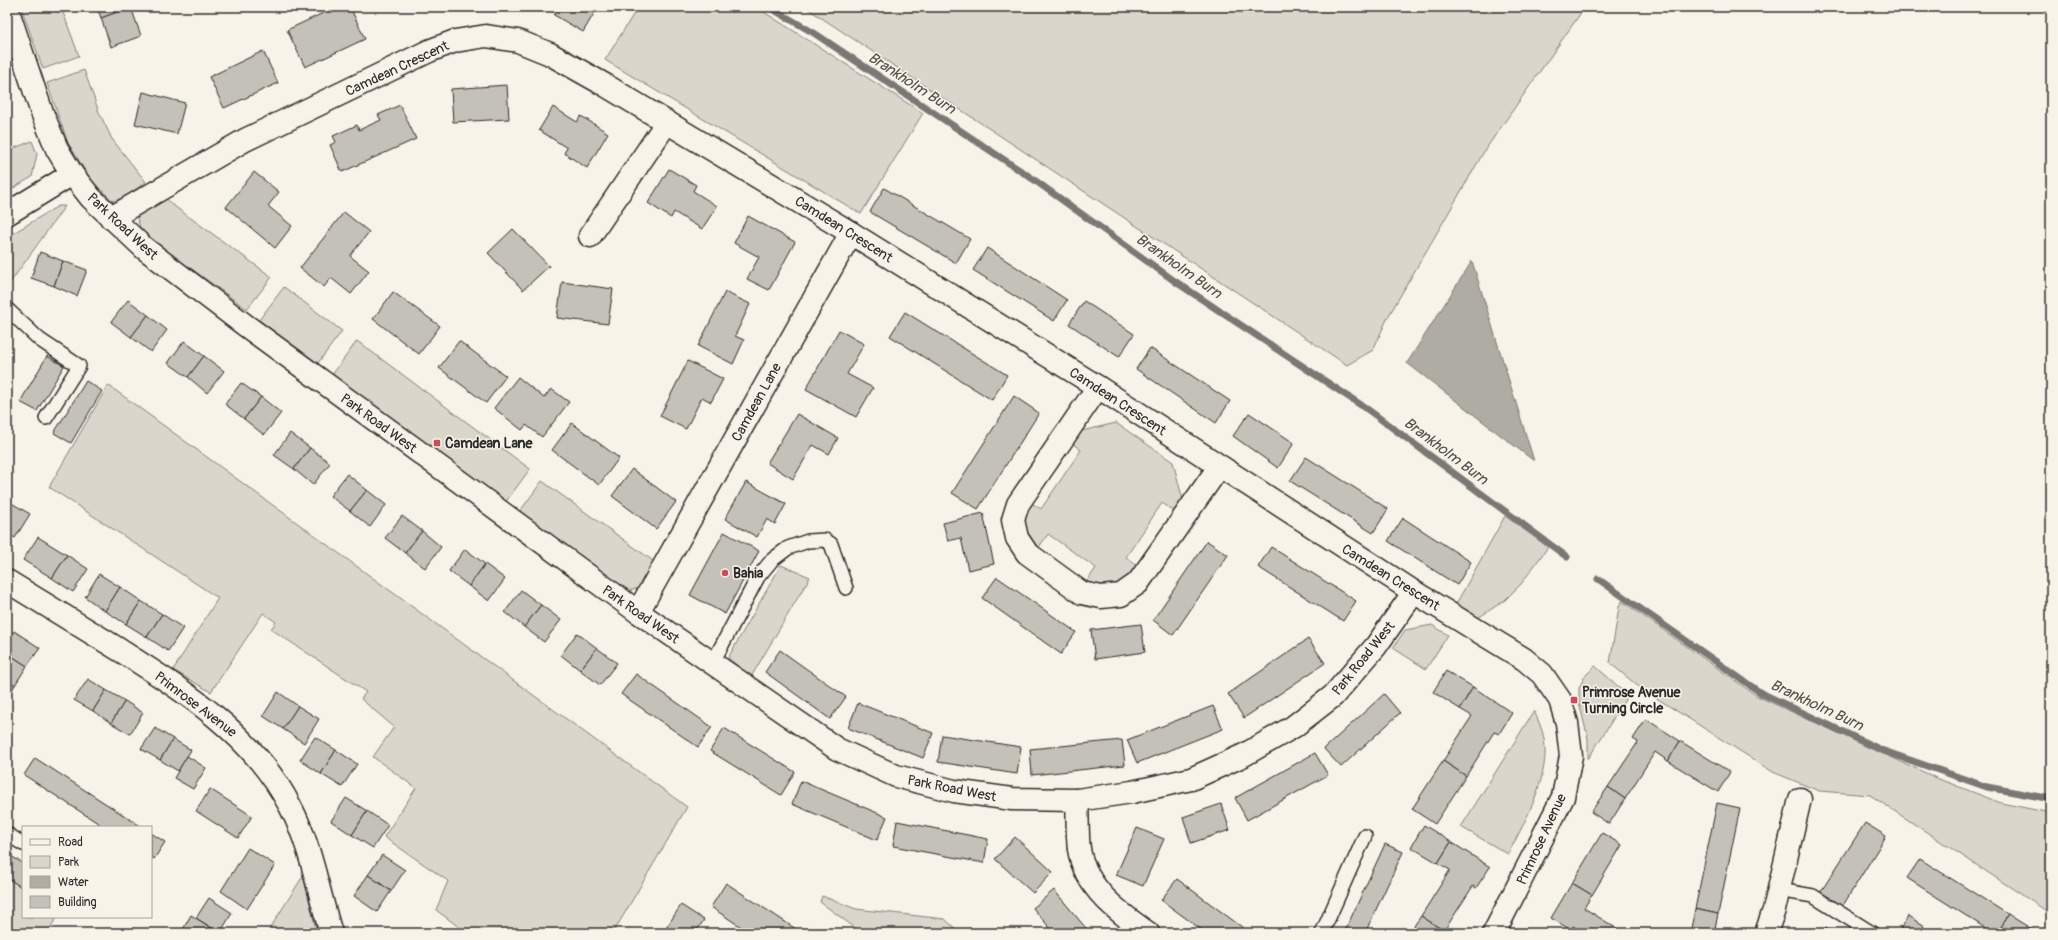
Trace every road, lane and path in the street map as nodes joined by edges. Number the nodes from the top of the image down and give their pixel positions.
1 (7, 8) edge
2 (667, 122) junction
3 (72, 174) junction
4 (7, 214) edge
5 (111, 218) junction
6 (851, 233) junction
7 (590, 236) dead end
8 (7, 308) edge
9 (1098, 387) junction
10 (46, 418) dead end
11 (1219, 467) junction
12 (7, 581) edge
13 (846, 588) dead end
14 (1414, 592) junction
15 (638, 612) junction
16 (712, 664) junction
17 (1542, 674) joint
18 (1800, 799) dead end
19 (1077, 800) junction
20 (7, 834) edge
21 (1364, 836) dead end
22 (22, 843) edge
23 (1779, 890) junction
24 (1499, 931) edge
25 (331, 933) edge
26 (1148, 933) edge
27 (1322, 933) edge
28 (1766, 933) edge
29 (1872, 933) edge

1 - 3 street, Park Road West
2 - 5 street, Camdean Crescent
2 - 6 street, Camdean Crescent
2 - 7 street
3 - 4 street
3 - 5 street, Park Road West
5 - 15 street, Park Road West
6 - 9 street, Camdean Crescent
6 - 15 street, Camdean Lane
8 - 10 lane
9 - 11 street, Camdean Crescent
9 - 11 street
11 - 14 street, Camdean Crescent
12 - 25 street, Primrose Avenue
13 - 16 lane
14 - 17 street, Camdean Crescent
14 - 19 street, Park Road West
15 - 16 street, Park Road West
16 - 19 street, Park Road West
17 - 24 street, Primrose Avenue
18 - 23 street
19 - 26 street
20 - 22 lane
21 - 27 lane
23 - 28 street
23 - 29 lane

